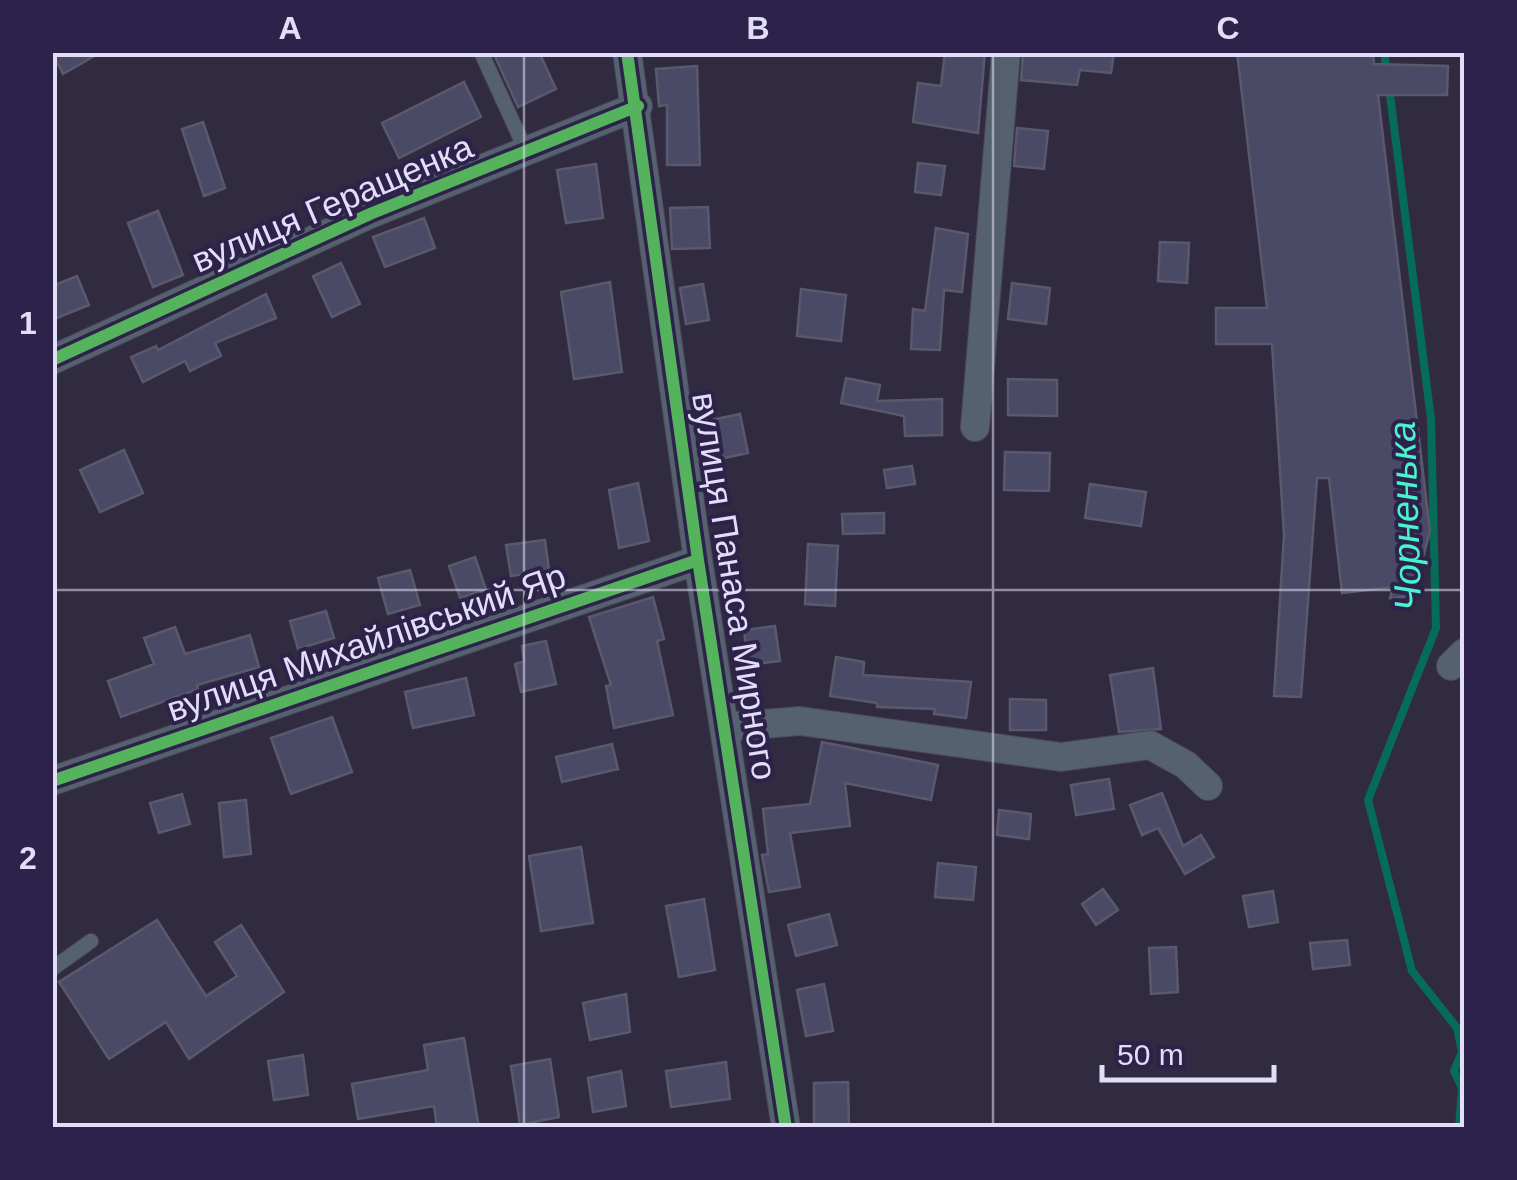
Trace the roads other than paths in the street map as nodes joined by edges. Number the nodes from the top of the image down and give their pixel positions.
1 (481, 52) edge
2 (628, 52) edge
3 (1006, 52) edge
4 (638, 106) junction
5 (527, 154) junction
6 (52, 360) edge
7 (974, 427) dead end
8 (698, 560) junction
9 (726, 727) junction
10 (52, 781) edge
11 (1208, 786) dead end
12 (91, 941) dead end
13 (52, 970) edge
14 (786, 1128) edge

1 - 5 lane
2 - 4 street, вулиця Панаса Мирного
3 - 7 street
4 - 5 street, вулиця Геращенка
4 - 8 street, вулиця Панаса Мирного
5 - 6 street, вулиця Геращенка
8 - 9 street, вулиця Панаса Мирного
8 - 10 street, вулиця Михайлівський Яр
9 - 11 street
9 - 14 street, вулиця Панаса Мирного
12 - 13 lane

